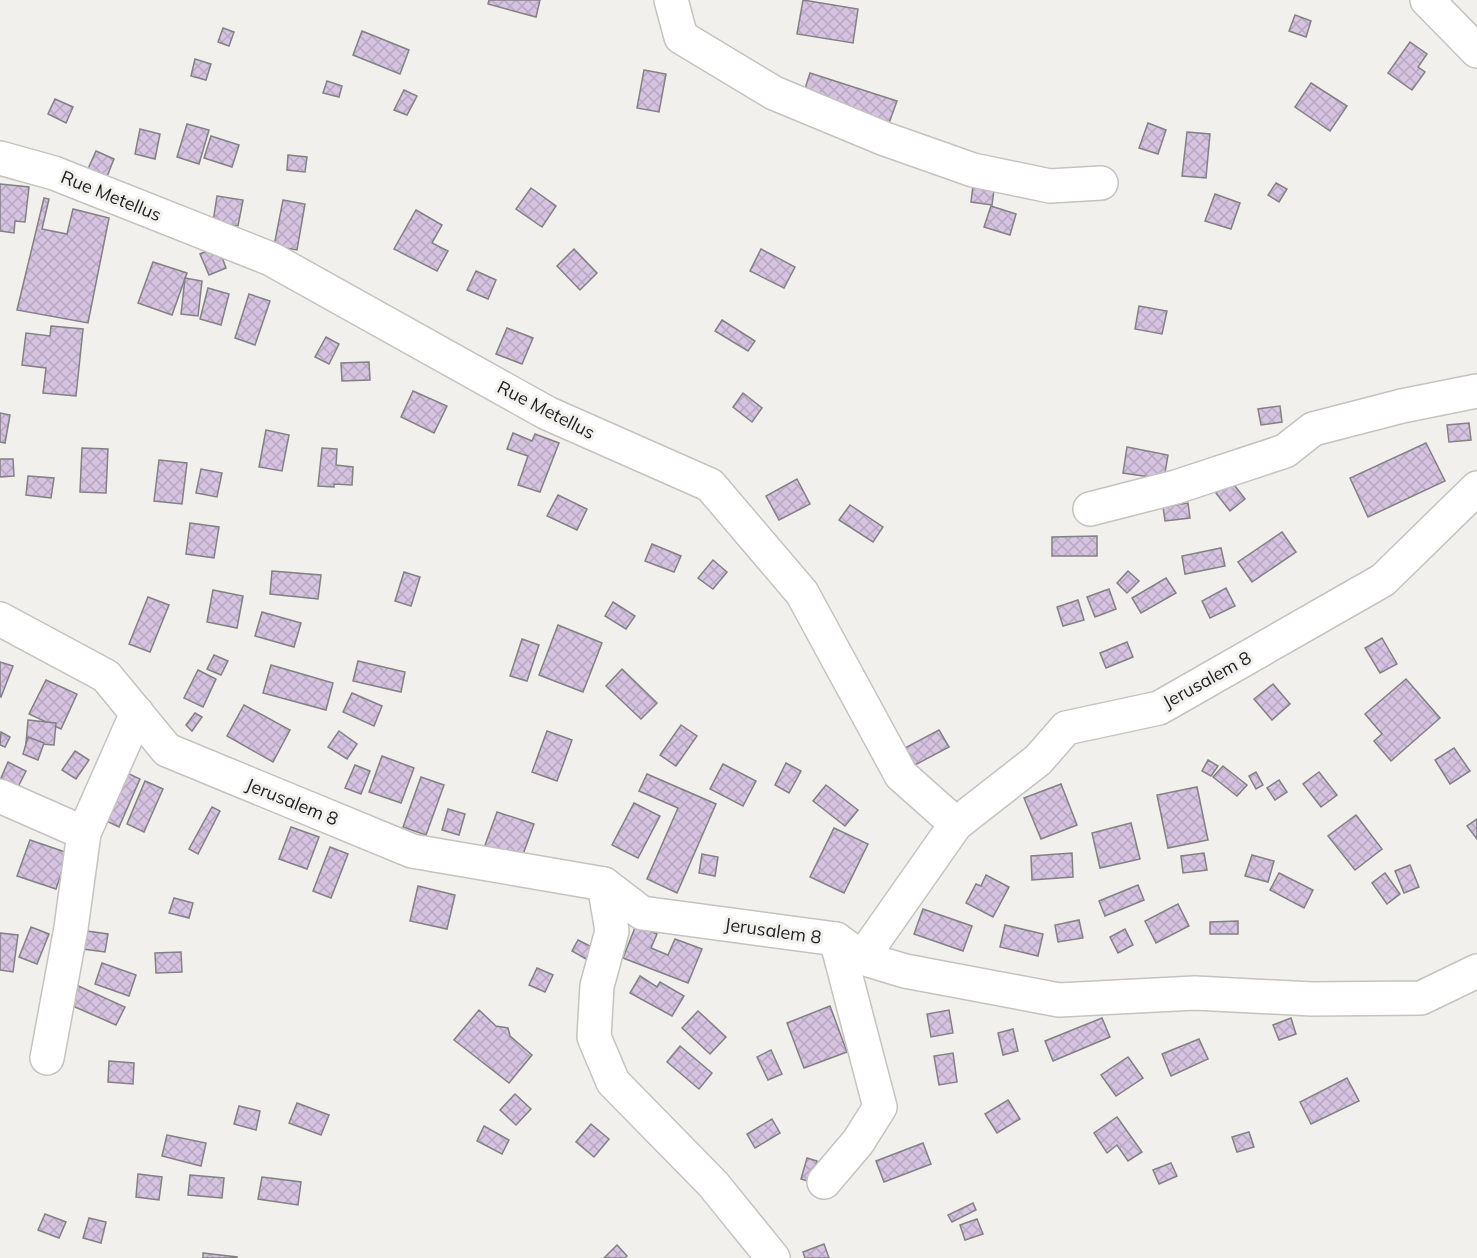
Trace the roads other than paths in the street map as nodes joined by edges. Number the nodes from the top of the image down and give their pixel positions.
1 (671, 0) edge
2 (1427, 0) edge
3 (1477, 51) edge
4 (0, 158) edge
5 (1101, 183) dead end
6 (1477, 391) edge
7 (1477, 488) edge
8 (1090, 508) dead end
9 (0, 619) edge
10 (137, 713) junction
11 (0, 796) edge
12 (956, 824) junction
13 (84, 833) junction
14 (604, 884) junction
15 (836, 939) junction
16 (862, 958) junction
17 (1477, 971) edge
18 (47, 1058) dead end
19 (824, 1182) dead end
20 (773, 1258) edge

1 - 5 street
2 - 3 street
4 - 12 street, Rue Metellus
6 - 8 street
7 - 12 street, Jerusalem 8
9 - 10 street, Jerusalem 8
10 - 13 street
10 - 14 street, Jerusalem 8
11 - 13 street
12 - 16 street, Jerusalem 8
13 - 18 street
14 - 15 street, Jerusalem 8
14 - 20 street
15 - 16 street, Jerusalem 8
15 - 19 street
16 - 17 street

